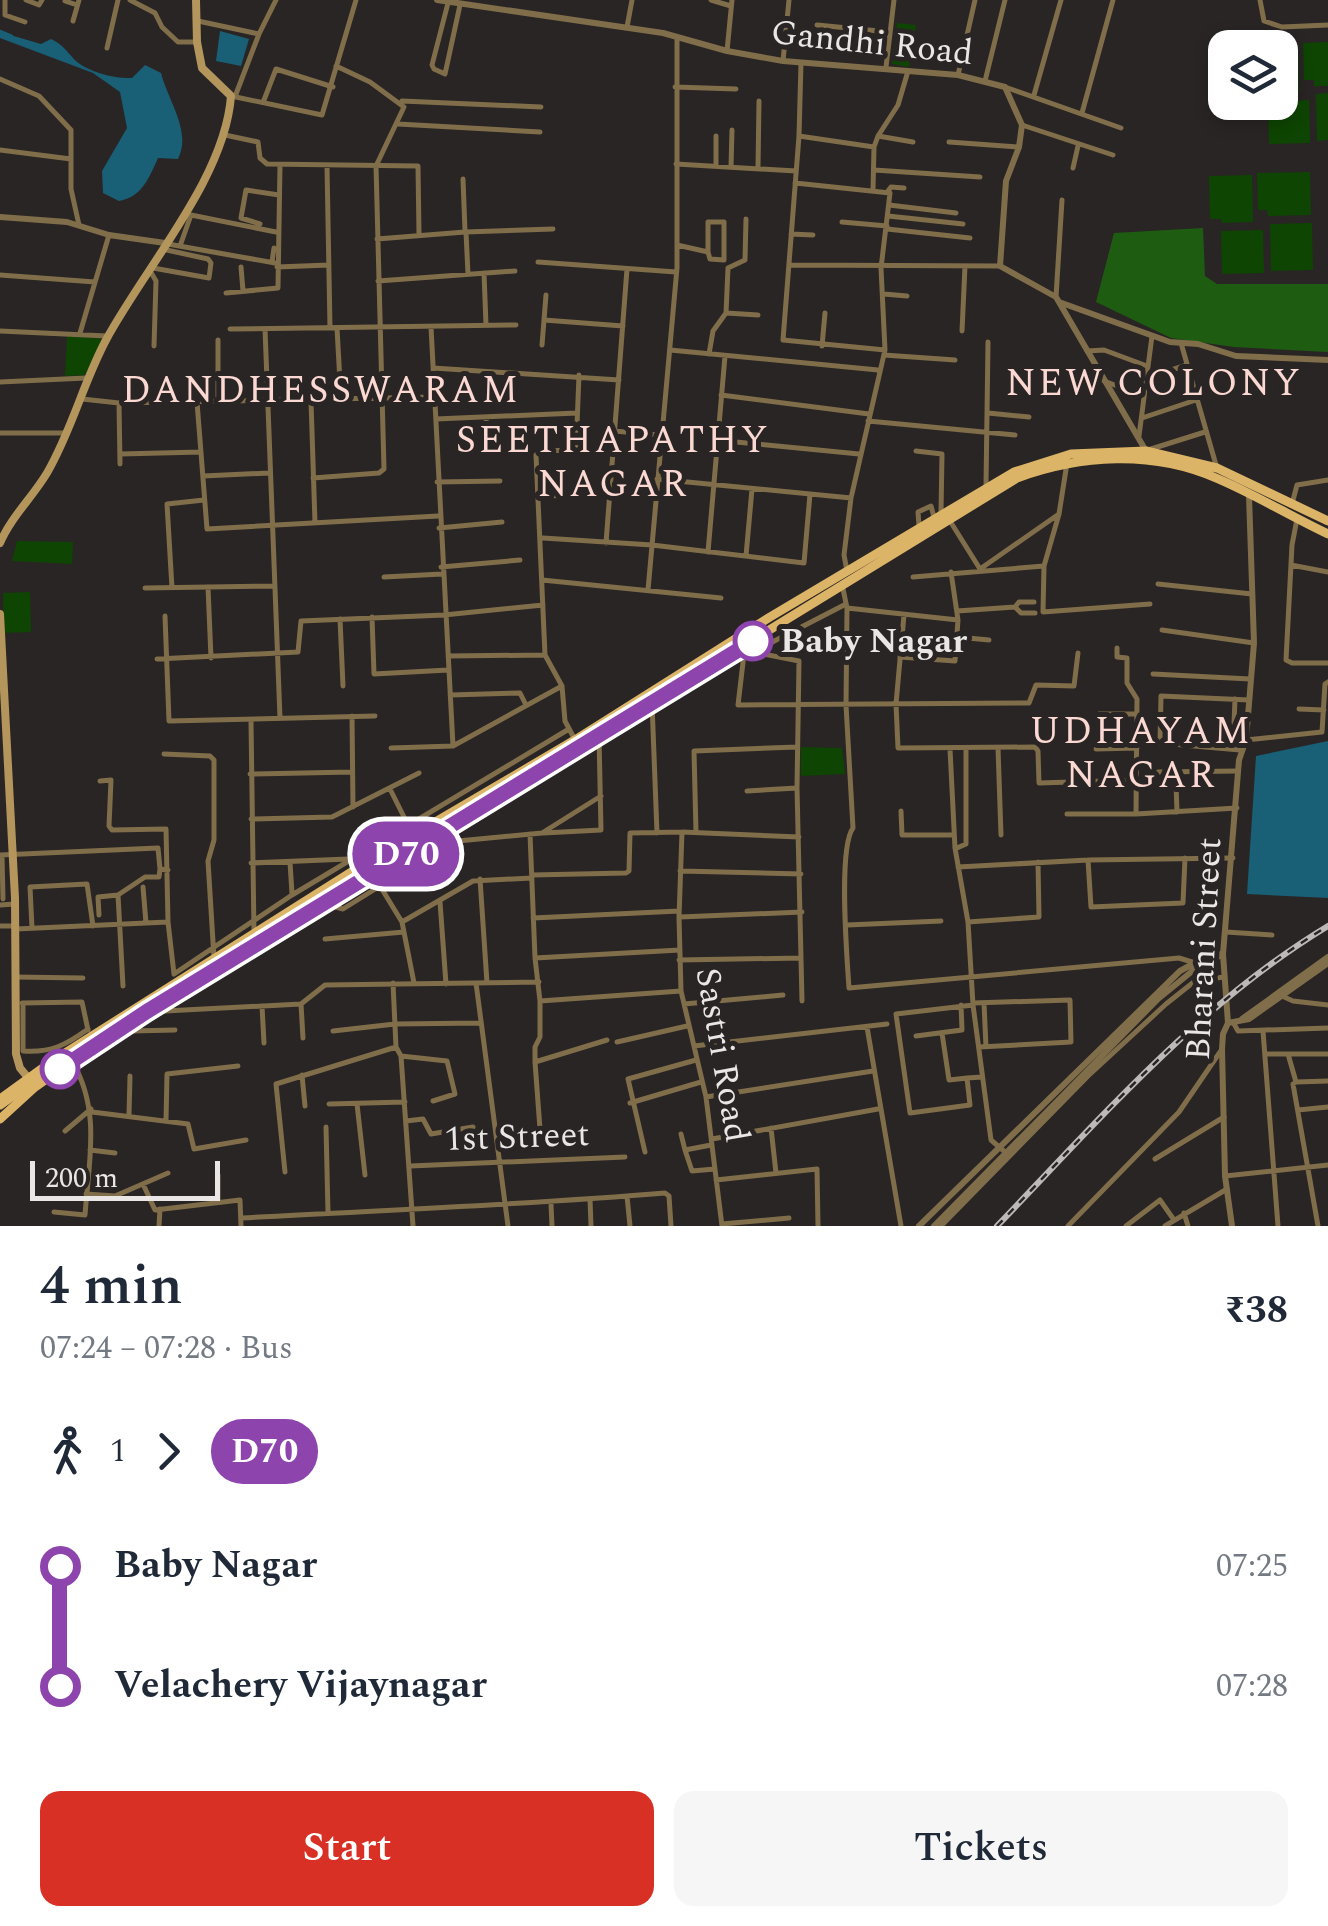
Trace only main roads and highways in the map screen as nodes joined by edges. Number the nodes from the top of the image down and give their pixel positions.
1 (196, 0) edge
2 (988, 489) junction
3 (941, 516) junction
4 (1328, 521) edge
5 (1328, 534) edge
6 (1, 539) edge
7 (0, 614) edge
8 (752, 635) junction
9 (4, 769) edge
10 (5, 813) edge
11 (426, 828) junction
12 (432, 838) junction
13 (438, 850) road end
14 (408, 852) junction
15 (381, 853) junction
16 (28, 1077) junction
17 (36, 1087) junction
18 (0, 1102) edge
19 (0, 1119) edge

1 - 6 main road
2 - 3 main road
2 - 4 main road
2 - 5 main road
3 - 8 main road
3 - 8 main road
7 - 9 main road
8 - 11 main road
8 - 12 main road
9 - 10 main road
10 - 16 main road
11 - 12 main road
11 - 15 main road
12 - 13 main road
12 - 14 main road
14 - 15 main road
14 - 17 main road
15 - 16 main road
15 - 18 main road, bridge
16 - 17 main road
16 - 18 main road
17 - 19 main road

